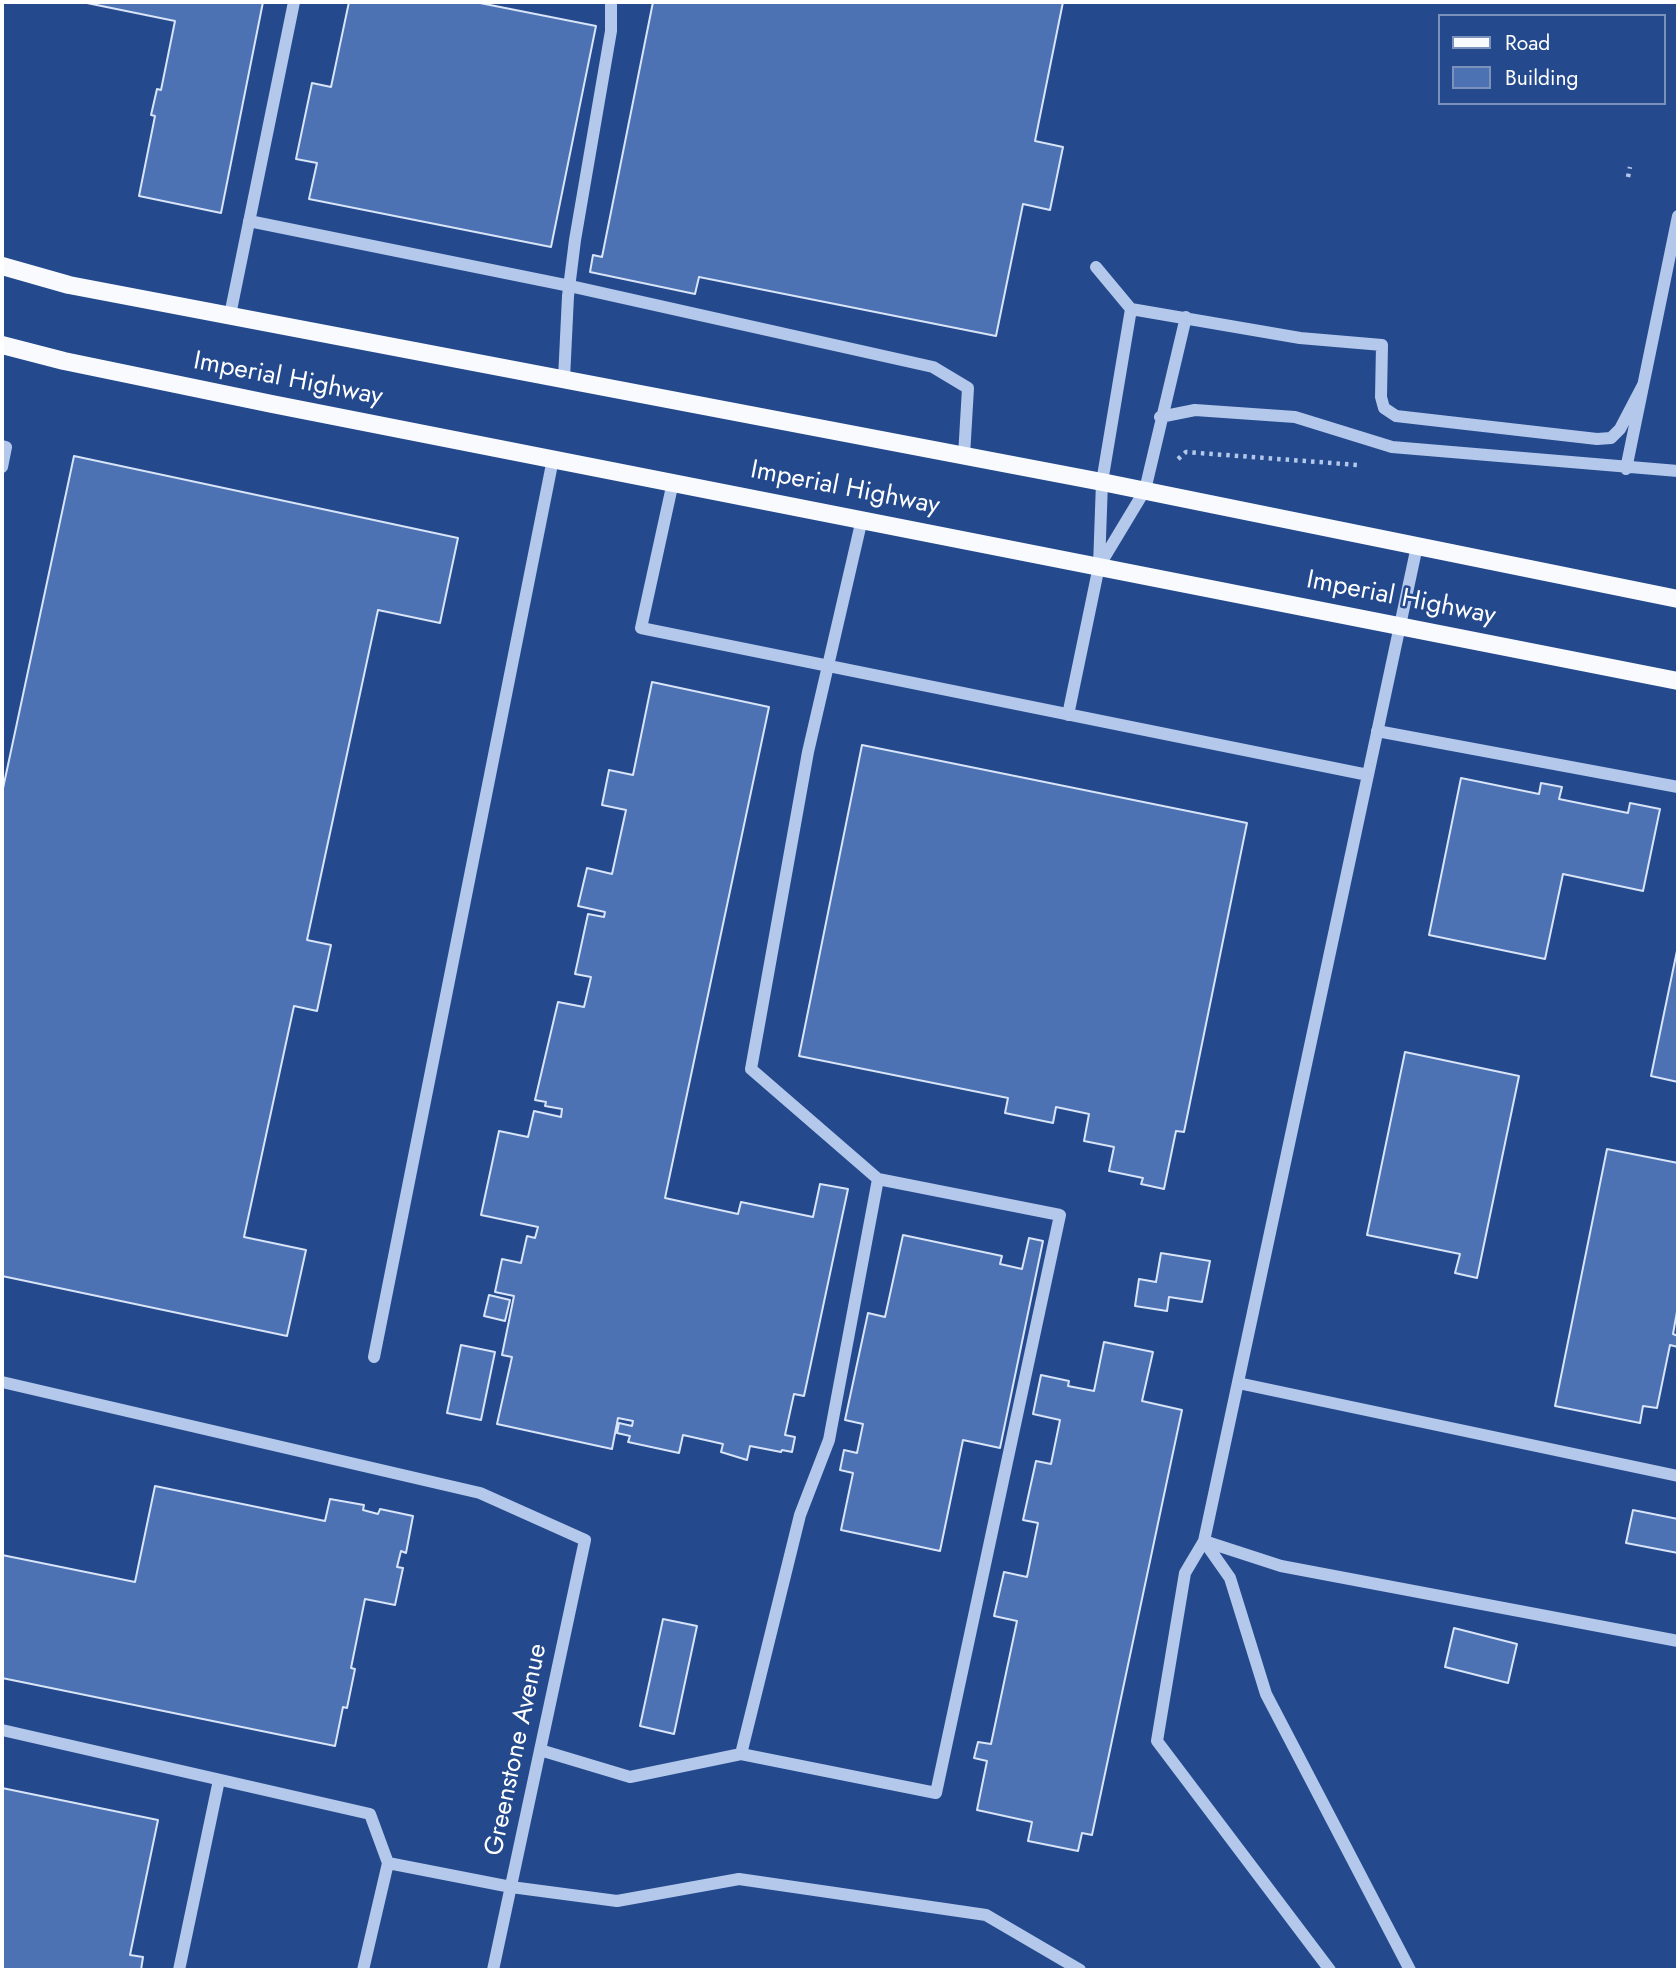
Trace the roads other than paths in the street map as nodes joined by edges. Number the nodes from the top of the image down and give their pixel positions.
1 (294, 2) edge
2 (611, 2) edge
3 (1678, 216) edge
4 (249, 221) junction
5 (2, 266) edge
6 (1096, 267) dead end
7 (570, 286) junction
8 (1130, 309) junction
9 (230, 315) junction
10 (1186, 317) junction
11 (2, 345) edge
12 (564, 379) junction
13 (1643, 385) junction
14 (1160, 417) junction
15 (2, 446) edge
16 (964, 456) junction
17 (553, 459) junction
18 (2, 467) edge
19 (1626, 468) junction
20 (1678, 471) edge
21 (673, 482) junction
22 (1101, 482) junction
23 (1145, 490) junction
24 (862, 519) junction
25 (1417, 546) junction
26 (1099, 566) junction
27 (1678, 599) edge
28 (1400, 625) junction
29 (828, 667) junction
30 (1678, 681) edge
31 (1068, 715) junction
32 (1377, 731) junction
33 (1368, 775) junction
34 (1678, 787) edge
35 (878, 1179) junction
36 (374, 1357) dead end
37 (2, 1382) edge
38 (1238, 1383) junction
39 (1678, 1476) edge
40 (1204, 1541) junction
41 (1678, 1642) edge
42 (2, 1730) edge
43 (540, 1750) junction
44 (741, 1754) junction
45 (219, 1780) junction
46 (388, 1863) junction
47 (511, 1887) junction
48 (179, 1970) edge
49 (363, 1970) edge
50 (493, 1970) edge
51 (1080, 1970) edge
52 (1330, 1970) edge
53 (1410, 1970) edge

1 - 4 street
2 - 7 street
3 - 13 street
4 - 7 street
4 - 9 street
5 - 9 main road, Imperial Highway
6 - 8 street
7 - 12 street
7 - 16 street
8 - 10 street
8 - 22 street
9 - 12 main road, Imperial Highway
10 - 13 street
10 - 14 street
11 - 17 main road, Imperial Highway
12 - 16 main road, Imperial Highway
13 - 19 street
14 - 19 street
14 - 23 street
15 - 18 street
16 - 22 main road, Imperial Highway
17 - 21 main road, Imperial Highway
17 - 36 street
19 - 20 street
21 - 24 main road, Imperial Highway
21 - 29 street
22 - 23 main road, Imperial Highway
22 - 26 street
23 - 25 main road, Imperial Highway
23 - 26 street
24 - 26 main road, Imperial Highway
24 - 29 street
25 - 27 main road, Imperial Highway
25 - 28 street
26 - 28 main road, Imperial Highway
26 - 31 street
28 - 30 main road, Imperial Highway
28 - 32 street
29 - 31 street
29 - 35 street
31 - 33 street
32 - 33 street
32 - 34 street
33 - 38 street
35 - 44 street
35 - 44 street
37 - 43 street, Greenstone Avenue
38 - 39 street
38 - 40 street
40 - 41 street
40 - 52 street
40 - 53 street
42 - 45 street
43 - 44 street
43 - 47 street, Greenstone Avenue
45 - 46 street
45 - 48 street
46 - 47 street
46 - 49 street
47 - 50 street, Greenstone Avenue
47 - 51 street

